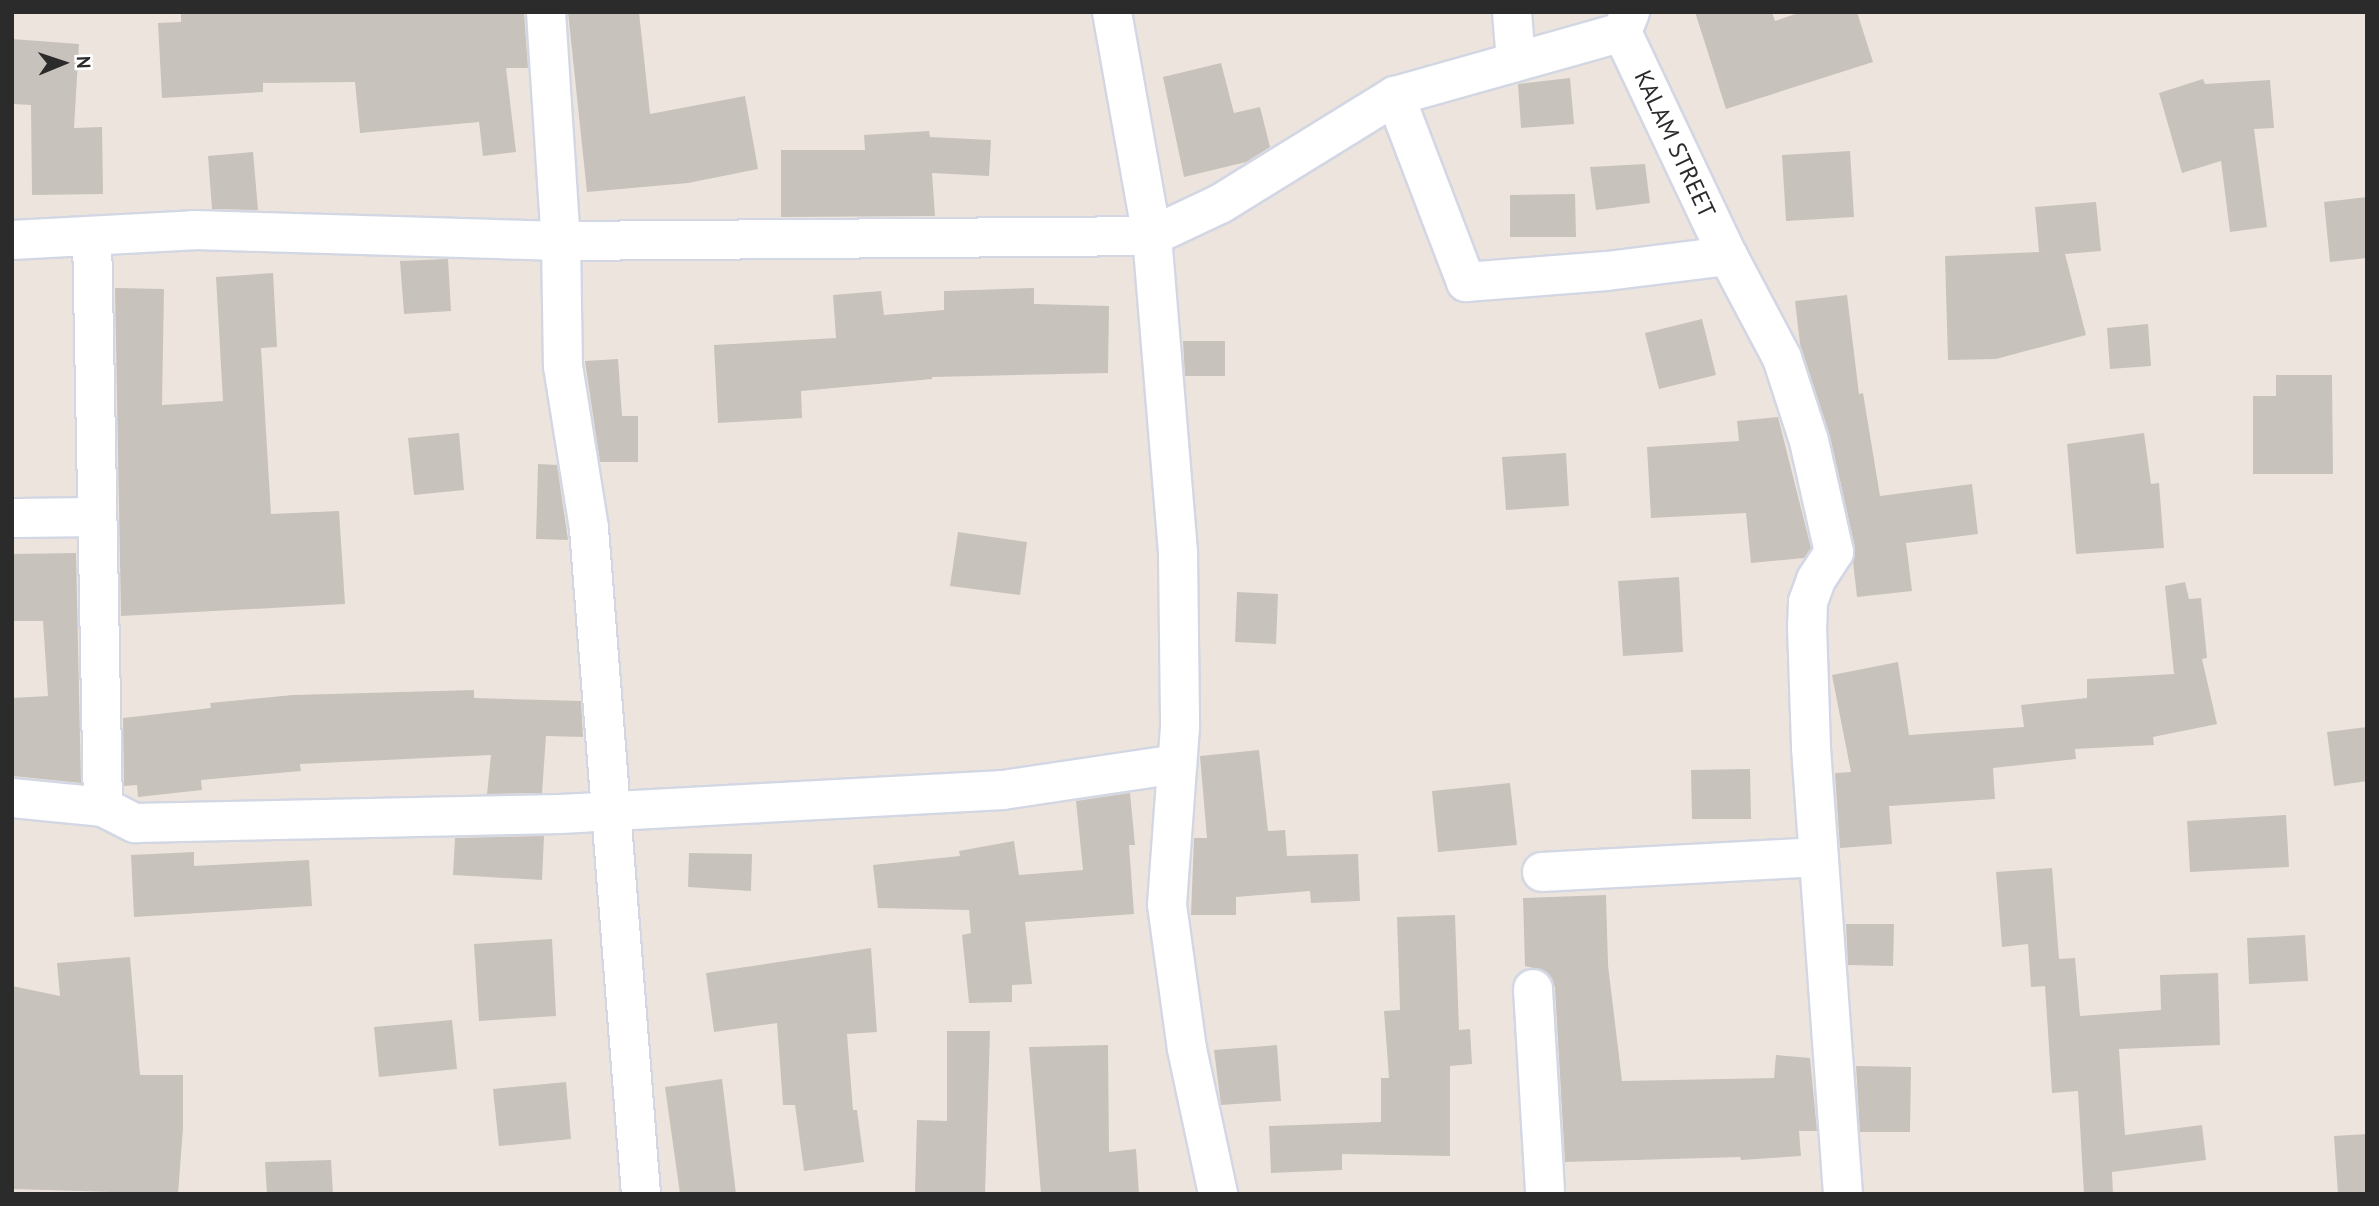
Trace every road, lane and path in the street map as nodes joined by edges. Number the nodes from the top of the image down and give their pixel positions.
1 (546, 12) edge
2 (1112, 12) edge
3 (1512, 12) edge
4 (1626, 22) edge
5 (1516, 62) junction
6 (1395, 96) junction
7 (92, 236) junction
8 (1152, 236) junction
9 (12, 240) edge
10 (561, 241) junction
11 (1728, 256) junction
12 (96, 517) junction
13 (12, 519) edge
14 (1177, 764) junction
15 (12, 798) edge
16 (103, 807) junction
17 (610, 810) junction
18 (1819, 857) junction
19 (1542, 872) dead end
20 (1533, 989) dead end
21 (641, 1194) edge
22 (1218, 1194) edge
23 (1545, 1194) edge
24 (1843, 1194) edge

1 - 10 street
2 - 8 street
3 - 5 street
4 - 5 street
4 - 11 street, KALAM STREET
5 - 6 street
6 - 8 street
6 - 11 street
7 - 9 street
7 - 10 street
7 - 12 street
8 - 10 street
8 - 14 street
10 - 17 street
11 - 18 street, KALAM STREET
12 - 13 street
12 - 16 street
14 - 17 street
14 - 22 street
15 - 16 street
16 - 17 street
17 - 21 street
18 - 19 street
18 - 24 street, KALAM STREET
20 - 23 street

